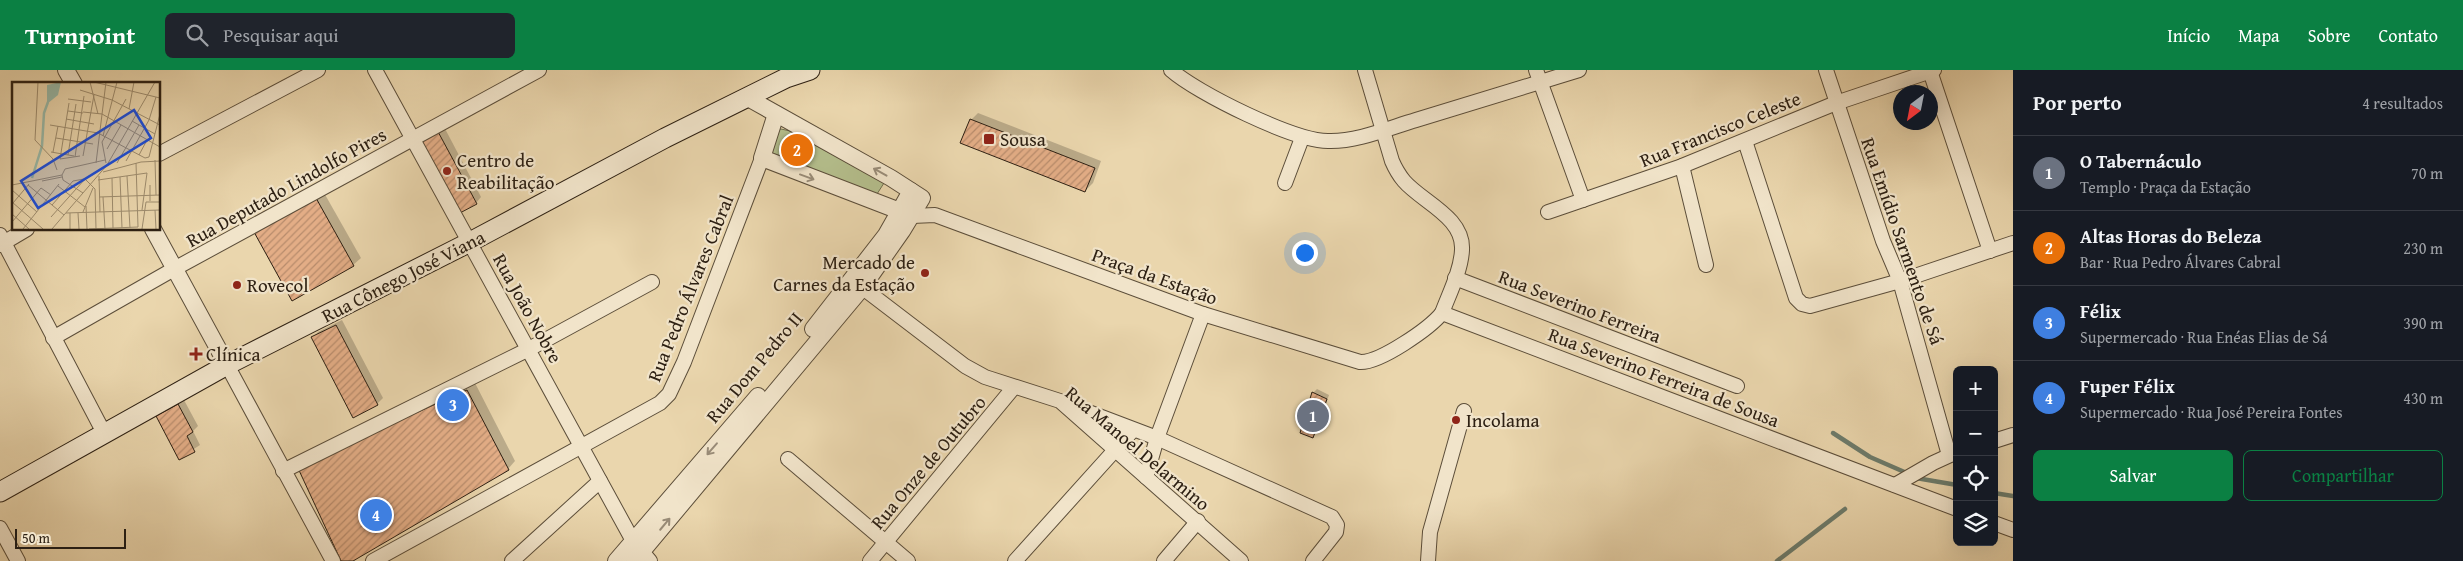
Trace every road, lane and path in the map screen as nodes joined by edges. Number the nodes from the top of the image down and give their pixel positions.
1 (318, 70) edge
2 (375, 70) edge
3 (539, 70) edge
4 (810, 70) edge
5 (1191, 70) edge
6 (1365, 70) edge
7 (1579, 70) edge
8 (1826, 70) edge
9 (1932, 71) edge
10 (1174, 72) edge
11 (1538, 76) edge
12 (748, 98) junction
13 (1836, 103) junction
14 (776, 114) junction
15 (1383, 130) junction
16 (1302, 138) junction
17 (413, 139) junction
18 (1745, 141) junction
19 (160, 153) edge
20 (762, 158) junction
21 (1682, 166) junction
22 (1286, 183) dead end
23 (917, 194) junction
24 (1582, 200) junction
25 (1548, 212) dead end
26 (906, 214) junction
27 (934, 215) junction
28 (25, 230) edge
29 (154, 230) edge
30 (1, 241) edge
31 (470, 242) junction
32 (2013, 243) edge
33 (1990, 251) junction
34 (1706, 265) dead end
35 (174, 269) junction
36 (1454, 278) junction
37 (1900, 281) junction
38 (652, 282) dead end
39 (857, 284) junction
40 (1442, 313) junction
41 (1203, 314) junction
42 (53, 338) junction
43 (529, 349) junction
44 (227, 365) junction
45 (1737, 386) dead end
46 (1014, 387) junction
47 (1060, 401) junction
48 (1464, 412) dead end
49 (1133, 430) junction
50 (104, 434) junction
51 (2013, 435) edge
52 (1158, 438) junction
53 (1998, 440) edge
54 (582, 446) junction
55 (1116, 450) junction
56 (1953, 453) edge
57 (788, 459) dead end
58 (283, 471) junction
59 (1146, 477) junction
60 (600, 480) junction
61 (1895, 485) junction
62 (0, 492) edge
63 (1953, 507) edge
64 (1198, 522) junction
65 (1998, 524) edge
66 (0, 528) edge
67 (2013, 530) edge
68 (887, 542) junction
69 (639, 554) edge
70 (18, 561) edge
71 (333, 561) edge
72 (373, 561) edge
73 (512, 561) edge
74 (616, 561) edge
75 (870, 561) edge
76 (908, 561) edge
77 (1015, 561) edge
78 (1164, 561) edge
79 (1241, 561) edge
80 (1313, 561) edge
81 (1428, 561) edge

1 - 19 street
2 - 17 street, Rua João Nobre
3 - 17 street, Rua Deputado Lindolfo Pires
4 - 12 main road, Rua Cônego José Viana
5 - 10 street
6 - 15 street
7 - 11 street
8 - 13 street, Rua Emídio Sarmento de Sá
9 - 13 street, Rua Francisco Celeste
9 - 33 street
10 - 16 street
11 - 15 street
11 - 24 street
12 - 14 street
12 - 31 main road, Rua Cônego José Viana
13 - 18 street, Rua Francisco Celeste
13 - 37 street, Rua Emídio Sarmento de Sá
14 - 20 street
23 -> 14 street
15 - 16 street
15 - 36 street
16 - 22 street
17 - 31 street, Rua João Nobre
17 - 35 street, Rua Deputado Lindolfo Pires
18 - 21 street, Rua Francisco Celeste
18 - 37 street
20 -> 26 street
20 - 54 street, Rua Pedro Álvares Cabral
21 - 24 street, Rua Francisco Celeste
21 - 34 street
23 - 26 street, Rua Dom Pedro II
23 - 27 street
24 - 25 street, Rua Francisco Celeste
26 - 27 street, Praça da Estação
26 - 39 street, Rua Dom Pedro II
27 - 41 street, Praça da Estação
28 - 30 street
29 - 35 street
30 - 42 street
31 - 43 street, Rua João Nobre
31 - 44 main road, Rua Cônego José Viana
32 - 33 street
33 - 37 street
35 - 42 street, Rua Deputado Lindolfo Pires
35 - 44 street
36 - 40 street
36 - 45 street, Rua Severino Ferreira
37 - 56 street, Rua Emídio Sarmento de Sá
38 - 43 street
39 - 46 street, Rua Manoel Delarmino
39 - 69 street, Rua Dom Pedro II
40 - 41 street, Praça da Estação
40 - 61 street, Rua Severino Ferreira de Sousa
41 - 52 street
42 - 50 street
43 - 54 street, Rua João Nobre
43 - 58 street
44 - 50 main road, Rua Cônego José Viana
44 - 58 street
46 - 47 street, Rua Manoel Delarmino
46 - 68 street, Rua Onze de Outubro
47 - 49 street
47 - 55 street, Rua Manoel Delarmino
48 - 81 street
49 - 52 street
49 - 55 street
50 - 62 main road, Rua Cônego José Viana
51 - 53 street
52 - 59 street
52 - 80 street
54 - 60 street, Rua João Nobre
54 - 72 street, Rua Pedro Álvares Cabral
55 - 59 street, Rua Manoel Delarmino
55 - 77 street
56 - 61 street
57 - 68 street
58 - 71 street
59 - 64 street, Rua Manoel Delarmino
60 - 69 street, Rua João Nobre
60 - 73 street
61 - 63 street, Rua Severino Ferreira de Sousa
64 - 78 street
64 - 79 street, Rua Manoel Delarmino
65 - 67 street
66 - 70 street
68 - 75 street, Rua Onze de Outubro
68 - 76 street
69 - 74 street, Rua Dom Pedro II

